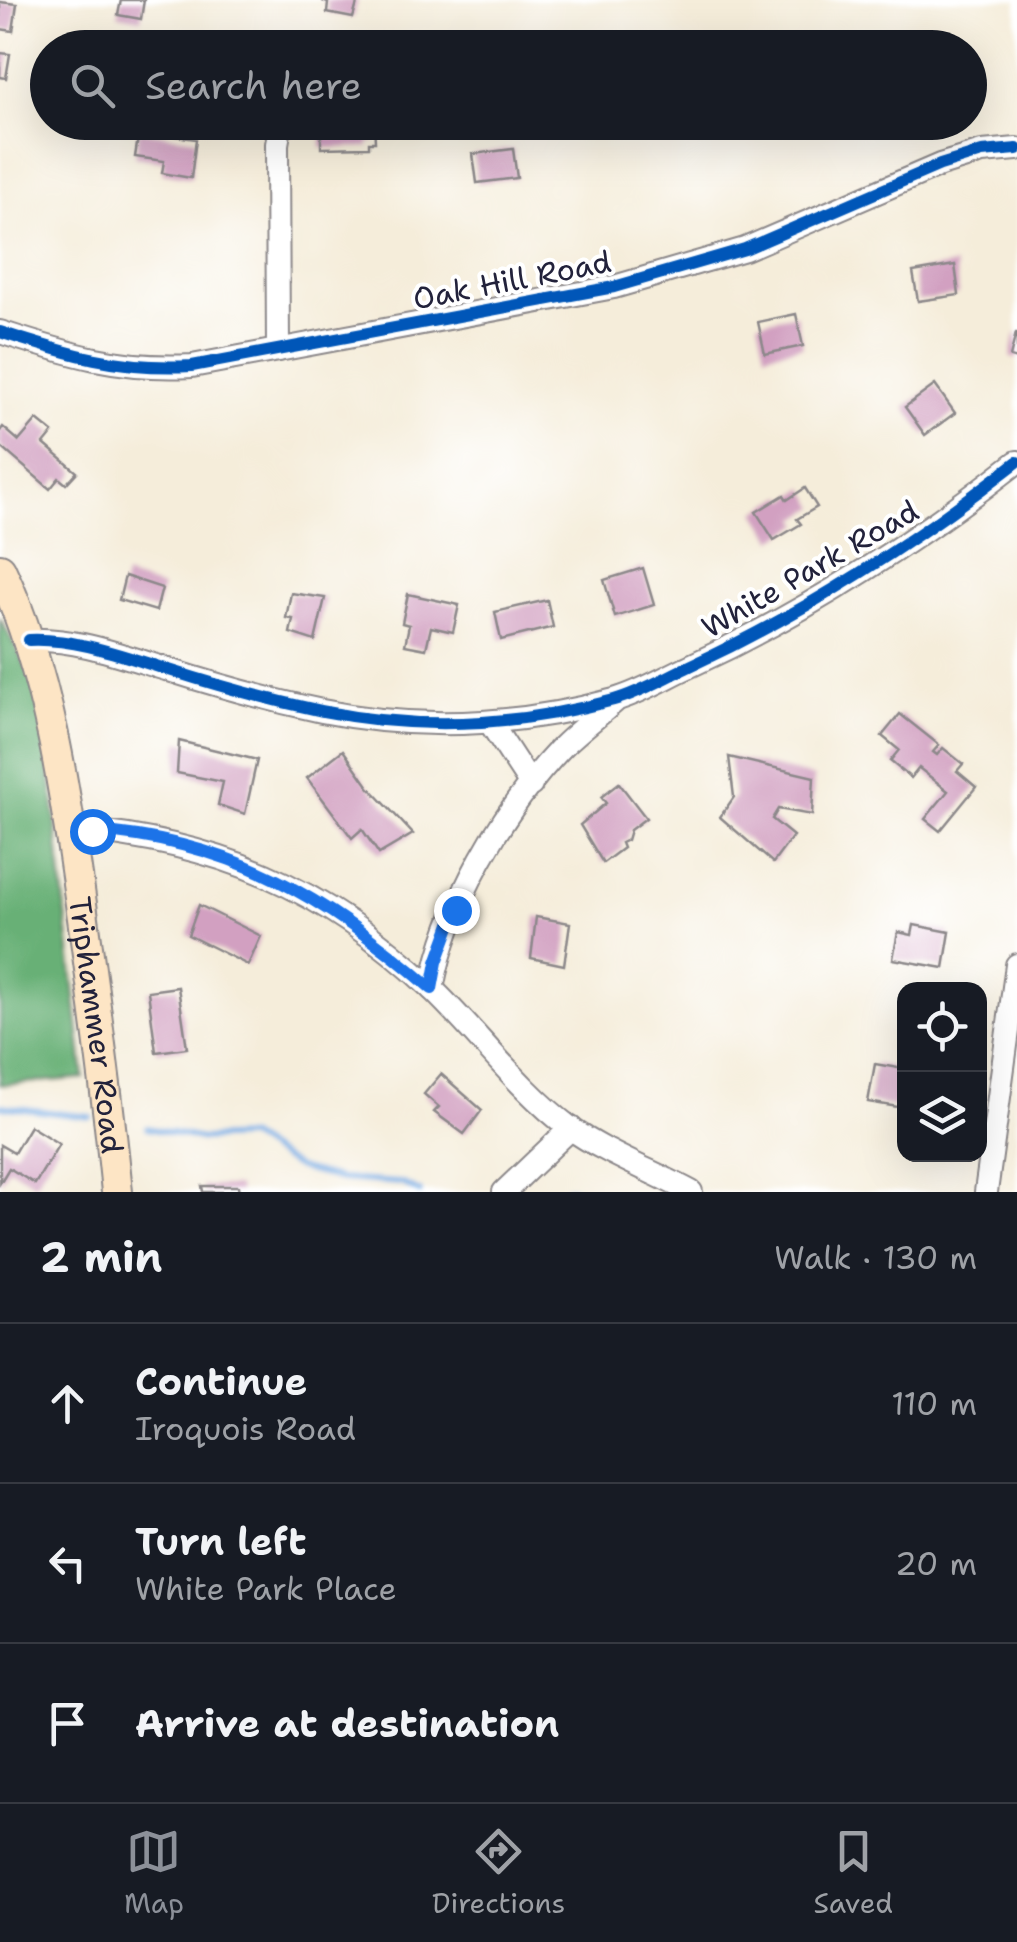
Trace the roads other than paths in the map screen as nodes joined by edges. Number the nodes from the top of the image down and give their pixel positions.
1 (278, 140) edge
2 (1017, 149) edge
3 (0, 332) edge
4 (278, 350) junction
5 (1017, 462) edge
6 (0, 569) edge
7 (29, 640) junction
8 (617, 700) junction
9 (491, 724) junction
10 (531, 785) junction
11 (71, 830) junction
12 (1017, 965) edge
13 (432, 989) junction
14 (571, 1128) junction
15 (118, 1192) edge
16 (504, 1192) edge
17 (691, 1192) edge
18 (986, 1192) edge

1 - 4 street
2 - 4 street, Oak Hill Road
3 - 4 street, Oak Hill Road
5 - 8 street, White Park Road
6 - 7 street, Triphammer Road
7 - 9 street, White Park Road
7 - 11 street, Triphammer Road
8 - 9 street, White Park Road
8 - 10 street
9 - 10 street
10 - 13 street
11 - 13 street
11 - 15 street, Triphammer Road
12 - 18 street
13 - 14 street
14 - 16 street
14 - 17 street

